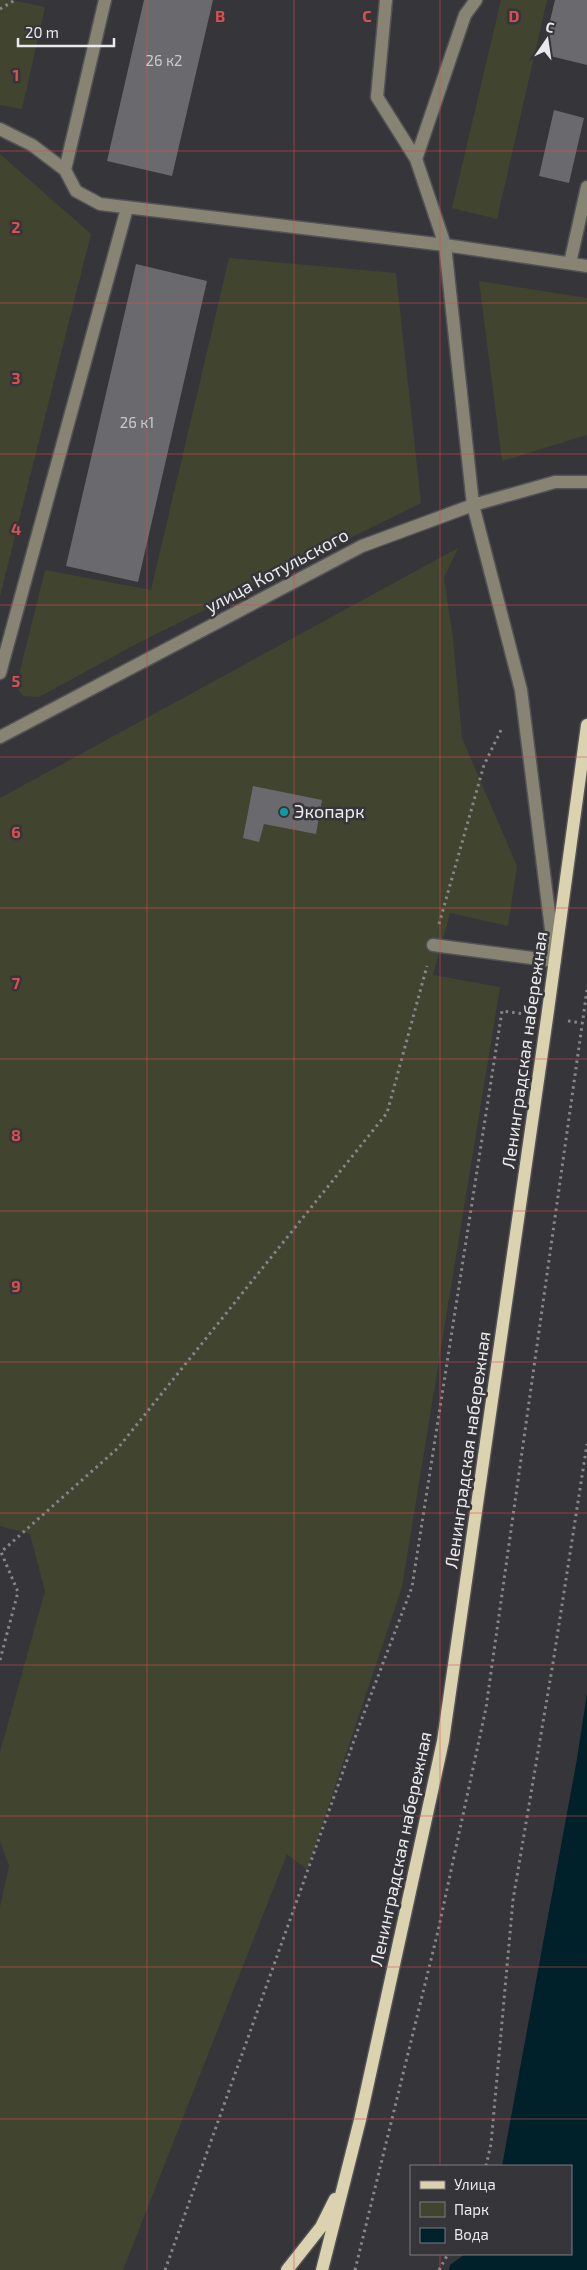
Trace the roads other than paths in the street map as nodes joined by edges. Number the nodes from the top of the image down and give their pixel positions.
1 (105, 0) edge
2 (386, 0) edge
3 (476, 0) edge
4 (0, 129) edge
5 (416, 159) junction
6 (65, 170) junction
7 (587, 187) edge
8 (127, 208) junction
9 (445, 246) junction
10 (570, 263) junction
11 (587, 266) edge
12 (587, 482) edge
13 (473, 505) junction
14 (0, 673) edge
15 (587, 726) edge
16 (0, 737) edge
17 (433, 945) road end
18 (555, 961) junction
19 (347, 2174) junction
20 (287, 2270) edge
21 (322, 2270) edge

1 - 6 street
2 - 5 street
3 - 5 street
4 - 6 street
5 - 9 street
6 - 8 street
7 - 10 street
8 - 9 street
8 - 14 street
9 - 10 street
9 - 13 street
10 - 11 street
12 - 13 street, улица Котульского
13 - 16 street, улица Котульского
13 - 18 street
15 - 18 main road, Ленинградская набережная
17 - 18 street
18 - 19 main road, Ленинградская набережная
19 - 20 main road
19 - 21 main road

